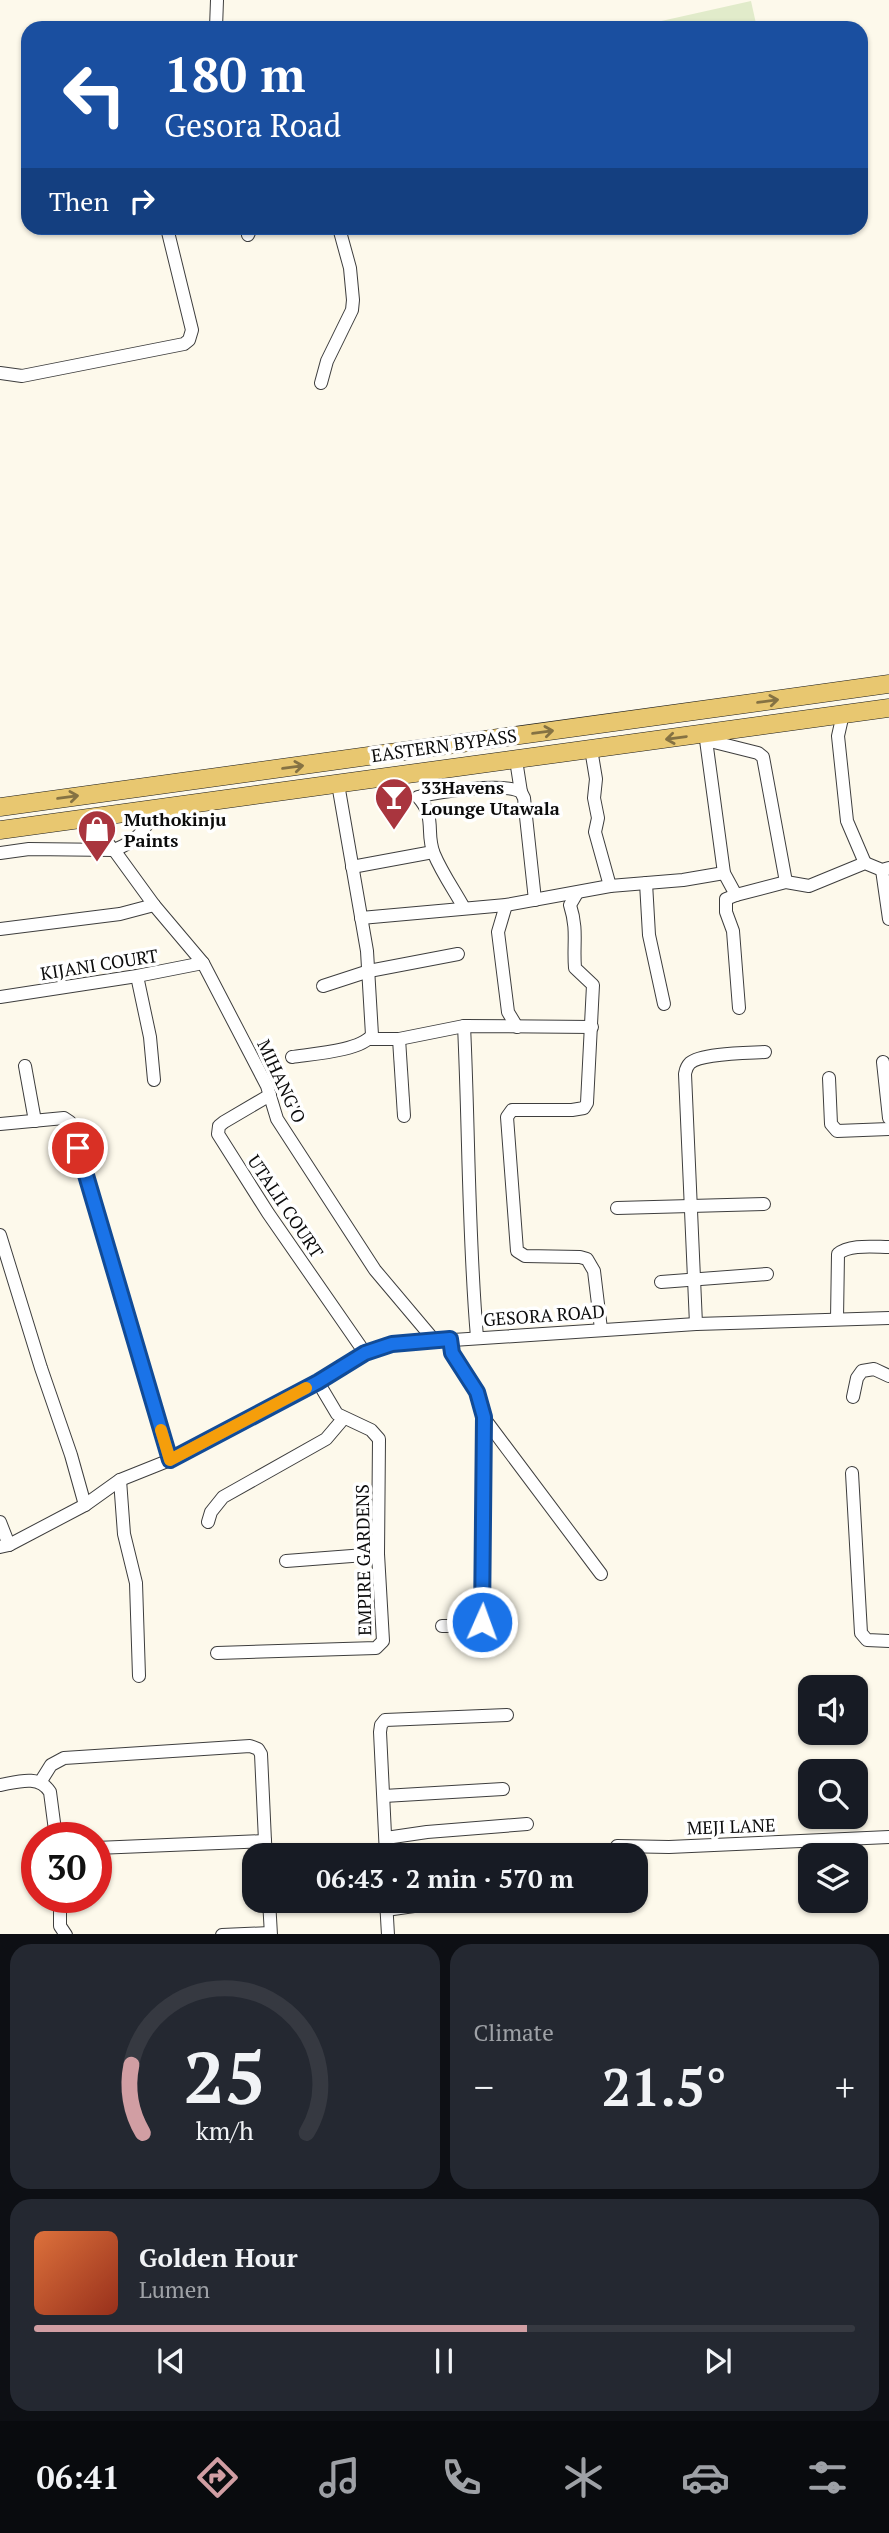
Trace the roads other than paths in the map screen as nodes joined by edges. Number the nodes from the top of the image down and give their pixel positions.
1 (217, 0) edge
2 (216, 21) edge
3 (168, 235) edge
4 (341, 235) edge
5 (0, 373) edge
6 (321, 383) dead end
7 (889, 684) edge
8 (889, 708) edge
9 (843, 713) junction
10 (710, 736) junction
11 (591, 749) junction
12 (516, 760) junction
13 (338, 784) junction
14 (521, 792) junction
15 (0, 807) edge
16 (156, 808) junction
17 (101, 816) junction
18 (26, 826) junction
19 (0, 830) edge
20 (29, 849) junction
21 (114, 850) junction
22 (433, 852) junction
23 (0, 853) edge
24 (865, 863) junction
25 (352, 867) junction
26 (886, 869) edge
27 (724, 873) junction
28 (786, 882) junction
29 (646, 883) junction
30 (610, 886) junction
31 (577, 893) junction
32 (736, 895) junction
33 (535, 900) junction
34 (154, 905) junction
35 (506, 905) junction
36 (464, 908) junction
37 (361, 918) junction
38 (889, 919) edge
39 (0, 929) edge
40 (458, 954) dead end
41 (203, 963) junction
42 (369, 971) junction
43 (137, 976) junction
44 (323, 986) dead end
45 (0, 997) edge
46 (664, 1004) dead end
47 (739, 1008) dead end
48 (464, 1026) junction
49 (517, 1027) junction
50 (593, 1027) junction
51 (370, 1039) junction
52 (399, 1039) junction
53 (765, 1052) dead end
54 (292, 1057) dead end
55 (883, 1062) dead end
56 (25, 1066) dead end
57 (829, 1077) dead end
58 (154, 1080) dead end
59 (270, 1095) junction
60 (404, 1116) dead end
61 (889, 1118) edge
62 (35, 1121) junction
63 (0, 1124) edge
64 (889, 1129) edge
65 (764, 1204) dead end
66 (691, 1205) junction
67 (617, 1208) dead end
68 (0, 1235) edge
69 (889, 1247) edge
70 (767, 1274) dead end
71 (694, 1280) junction
72 (661, 1282) dead end
73 (889, 1318) edge
74 (837, 1319) junction
75 (696, 1324) junction
76 (601, 1329) junction
77 (477, 1337) junction
78 (450, 1339) junction
79 (434, 1340) junction
80 (365, 1353) junction
81 (889, 1376) edge
82 (318, 1382) junction
83 (853, 1397) dead end
84 (484, 1417) junction
85 (343, 1419) junction
86 (170, 1460) junction
87 (852, 1473) dead end
88 (120, 1480) junction
89 (85, 1505) junction
90 (0, 1522) edge
91 (208, 1522) dead end
92 (5, 1546) edge
93 (378, 1554) junction
94 (286, 1561) dead end
95 (601, 1574) dead end
96 (442, 1626) dead end
97 (889, 1641) edge
98 (217, 1653) dead end
99 (139, 1676) dead end
100 (507, 1715) dead end
101 (41, 1781) junction
102 (0, 1785) edge
103 (503, 1789) dead end
104 (384, 1796) junction
105 (54, 1822) edge
106 (527, 1824) dead end
107 (889, 1837) edge
108 (386, 1838) junction
109 (265, 1841) joint
110 (386, 1843) edge
111 (112, 1846) edge
112 (648, 1847) edge
113 (60, 1913) edge
114 (270, 1913) edge
115 (387, 1913) edge
116 (66, 1934) edge
117 (222, 1934) edge
118 (271, 1934) edge
119 (388, 1934) edge

1 - 2 street
3 - 5 street
4 - 6 street
15 -> 7 main road, EASTERN BYPASS
8 - 9 main road, EASTERN BYPASS
9 - 10 main road, EASTERN BYPASS
9 - 24 street
10 -> 11 main road, EASTERN BYPASS
10 - 27 street
10 - 28 street
11 - 12 main road, EASTERN BYPASS
11 - 30 street
12 - 13 main road, EASTERN BYPASS
12 - 14 street
13 - 16 main road, EASTERN BYPASS
13 - 25 street
14 - 22 street
14 - 33 street
16 - 17 main road, EASTERN BYPASS
16 - 21 street
17 - 18 main road, EASTERN BYPASS
17 - 21 street, MIHANG'O
18 - 19 main road, EASTERN BYPASS
18 - 20 street
20 - 21 street
20 - 23 street
21 - 34 street, MIHANG'O
22 - 25 street
22 - 36 street
24 - 26 street
24 - 28 street
25 - 37 street
26 - 38 street
27 - 29 street
27 - 32 street
28 - 32 street
29 - 30 street
29 - 46 street
30 - 31 street
31 - 33 street
31 - 50 street
32 - 47 street
33 - 35 street
34 - 39 street
34 - 41 street, MIHANG'O
35 - 36 street
35 - 49 street
36 - 37 street
37 - 42 street
40 - 42 street
41 - 43 street, KIJANI COURT
41 - 59 street, MIHANG'O
42 - 44 street
42 - 51 street
43 - 45 street, KIJANI COURT
43 - 58 street
48 - 49 street
48 - 52 street
48 - 77 street
49 - 50 street
50 - 76 street
51 - 52 street
51 - 54 street
52 - 60 street
53 - 66 street
55 - 61 street
56 - 62 street
57 - 64 street
59 - 79 street, MIHANG'O
59 - 80 street, UTALII COURT
62 - 63 street
62 - 86 street
65 - 66 street
66 - 67 street
66 - 71 street
68 - 89 street
69 - 74 street
70 - 71 street
71 - 72 street
71 - 75 street
73 - 74 street, GESORA ROAD
74 - 75 street, GESORA ROAD
75 - 76 street, GESORA ROAD
76 - 77 street, GESORA ROAD
77 - 78 street, GESORA ROAD
78 - 79 street, GESORA ROAD
78 - 84 street
79 - 80 street, GESORA ROAD
80 - 82 street, GESORA ROAD
81 - 83 street
82 - 85 street
82 - 86 street, GESORA ROAD
84 - 95 street
84 - 96 street
85 - 91 street
85 - 93 street, EMPIRE GARDENS
86 - 88 street, GESORA ROAD
87 - 97 street
88 - 89 street, GESORA ROAD
88 - 99 street
89 - 92 street, GESORA ROAD
90 - 92 street
93 - 94 street
93 - 98 street, EMPIRE GARDENS
100 - 104 street
101 - 102 street
101 - 105 street
101 - 109 street
103 - 104 street
104 - 108 street
106 - 108 street
107 - 112 street, MEJI LANE
108 - 110 street
109 - 111 street
113 - 116 street
114 - 118 street
115 - 119 street
117 - 118 street

